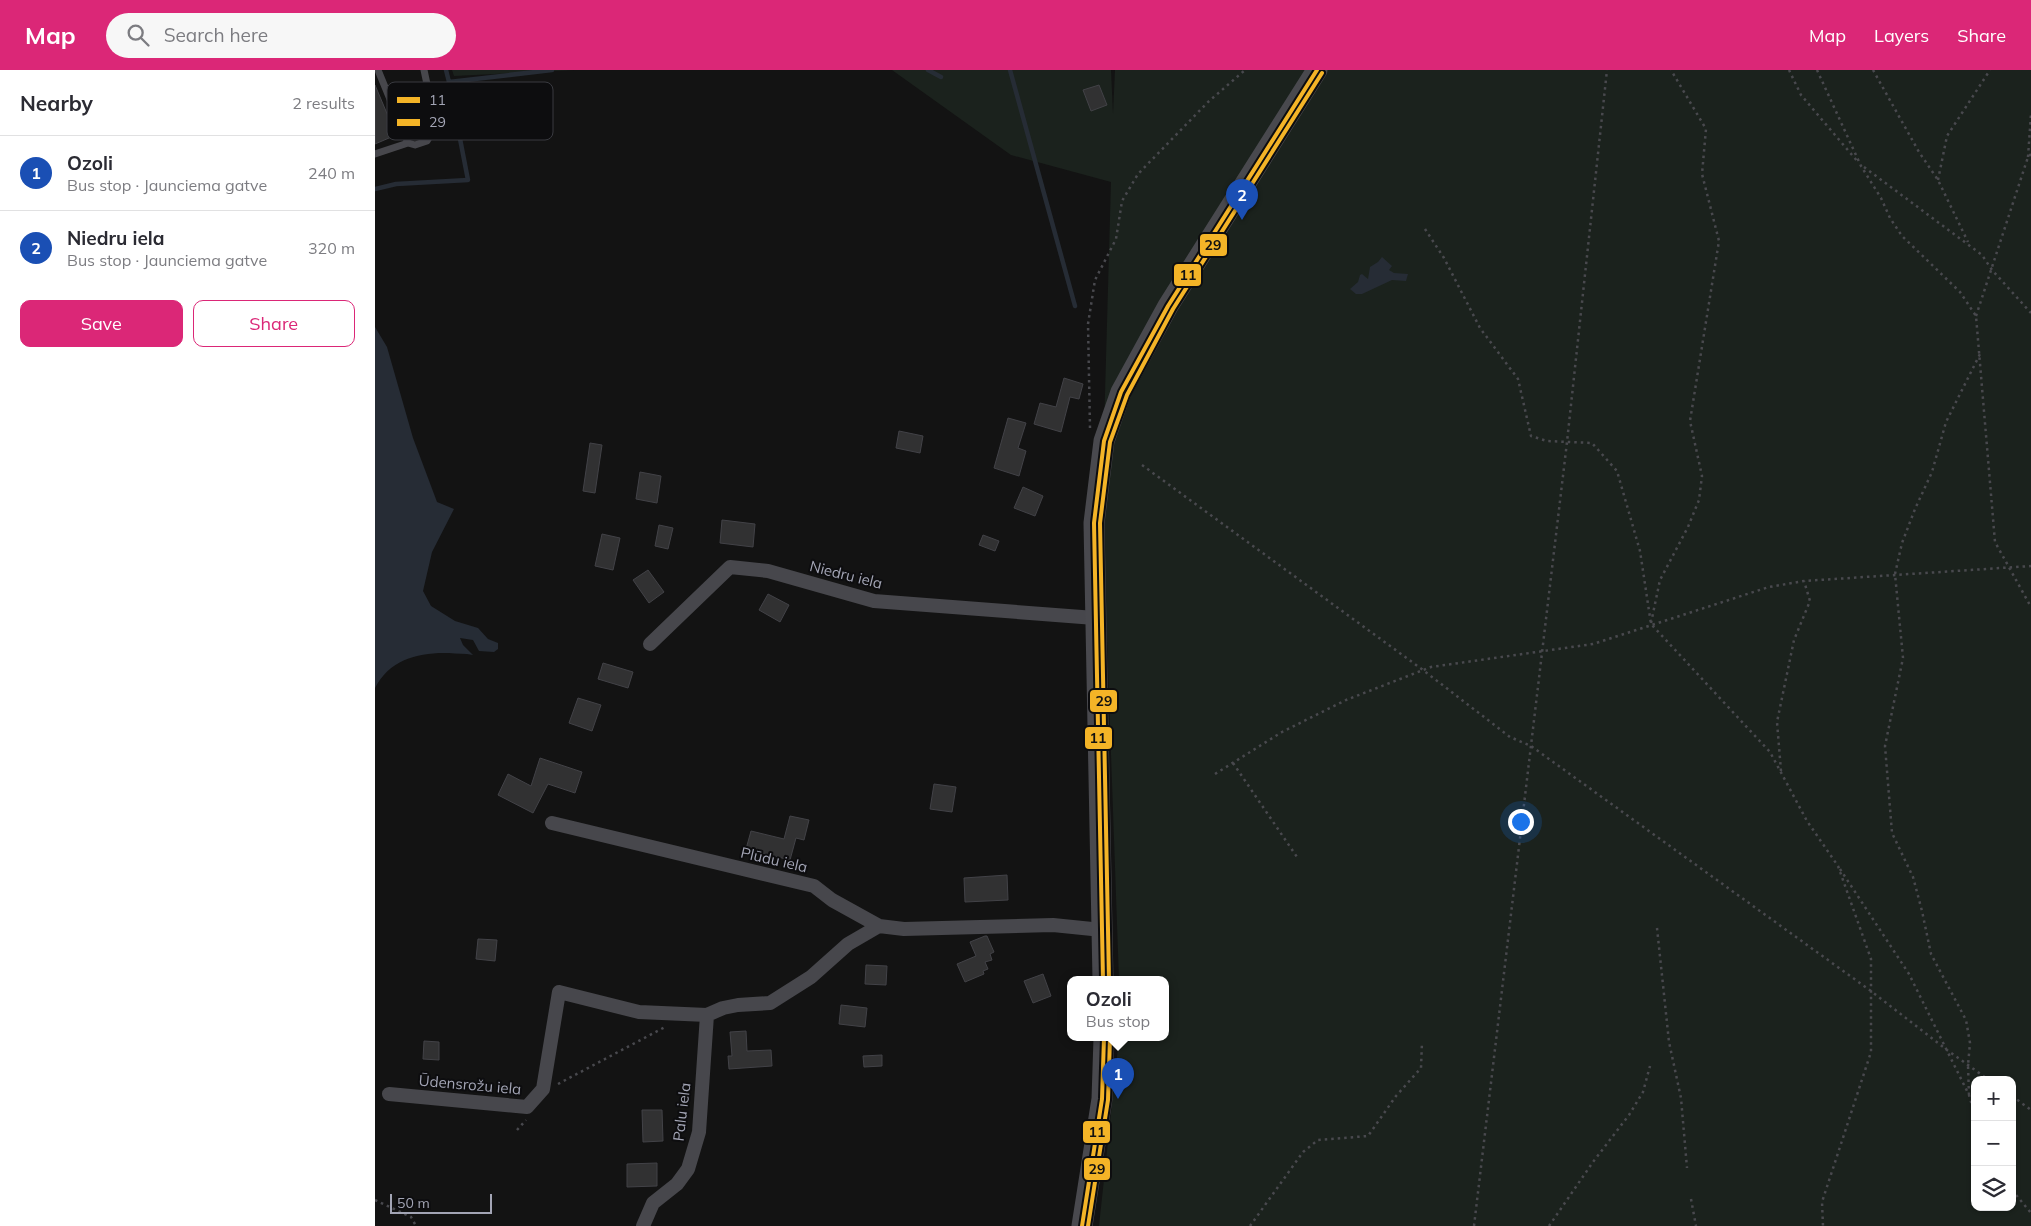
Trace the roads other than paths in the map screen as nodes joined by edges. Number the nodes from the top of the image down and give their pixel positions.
1 (378, 70) edge
2 (1317, 70) edge
3 (387, 92) edge
4 (428, 140) edge
5 (408, 142) joint
6 (375, 154) edge
7 (1095, 618) junction
8 (650, 644) dead end
9 (552, 823) dead end
10 (879, 926) junction
11 (1102, 930) junction
12 (1103, 976) edge
13 (707, 1015) junction
14 (1104, 1041) edge
15 (389, 1094) dead end
16 (643, 1226) edge
17 (1082, 1226) edge

1 - 3 lane
2 - 7 main road
4 - 5 lane
5 - 6 lane
7 - 8 street, Niedru iela
7 - 11 main road
9 - 10 street, Plūdu iela
10 - 11 street, Plūdu iela
10 - 13 street, Ūdensrožu iela
11 - 12 main road
13 - 15 street, Ūdensrožu iela
13 - 16 street, Palu iela
14 - 17 main road

